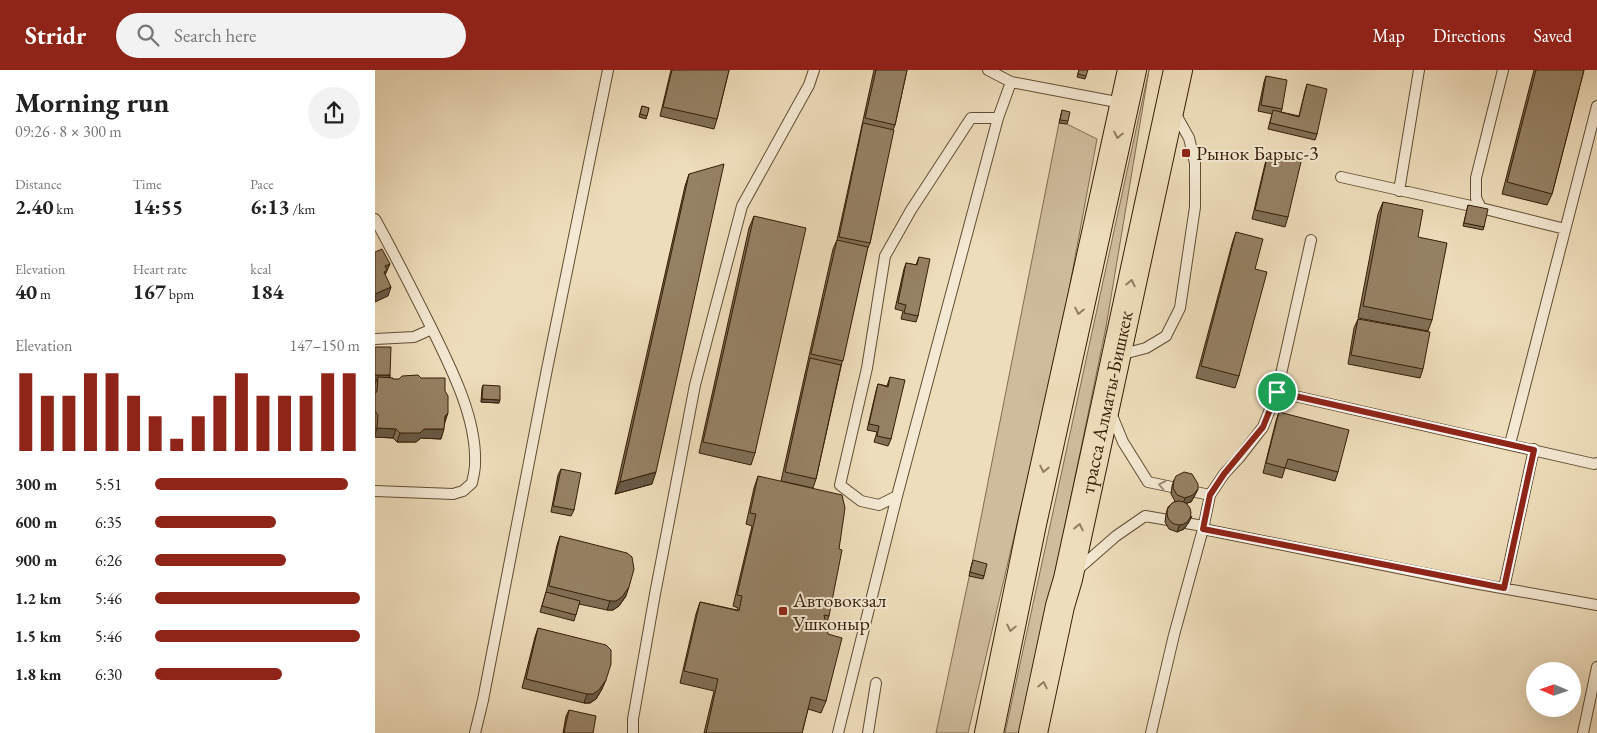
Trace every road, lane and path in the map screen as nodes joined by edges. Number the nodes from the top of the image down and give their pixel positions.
1 (609, 70) edge
2 (814, 70) edge
3 (988, 70) edge
4 (1132, 70) edge
5 (1178, 70) edge
6 (1419, 70) edge
7 (1503, 70) edge
8 (1011, 82) junction
9 (1125, 104) junction
10 (1170, 105) junction
11 (1597, 106) edge
12 (998, 118) junction
13 (1341, 178) dead end
14 (1399, 191) junction
15 (1481, 208) junction
16 (375, 219) edge
17 (1565, 229) junction
18 (1311, 240) dead end
19 (432, 329) junction
20 (375, 339) edge
21 (1115, 355) junction
22 (1277, 392) junction
23 (1106, 400) junction
24 (1510, 444) junction
25 (1534, 450) junction
26 (1597, 463) edge
27 (375, 491) edge
28 (1210, 495) junction
29 (897, 496) junction
30 (1203, 528) junction
31 (1068, 579) junction
32 (1504, 588) junction
33 (1597, 605) edge
34 (1597, 667) edge
35 (876, 683) dead end
36 (475, 733) edge
37 (633, 733) edge
38 (838, 733) edge
39 (868, 733) edge
40 (989, 733) edge
41 (1033, 733) edge
42 (1151, 733) edge
43 (1583, 733) edge

1 - 36 lane
2 - 37 lane
3 - 8 lane
4 - 9 highway
5 - 10 highway, трасса Алматы-Бишкек
6 - 14 lane
7 - 15 lane
8 - 9 lane
8 - 12 lane
9 -> 40 highway
21 -> 10 highway, трасса Алматы-Бишкек
10 - 21 lane
11 - 17 lane
12 - 29 lane
12 - 29 lane
13 - 14 lane
14 - 15 lane
15 - 17 lane
16 - 19 lane
17 - 24 lane
18 - 22 lane
19 - 20 lane
19 - 27 lane
21 - 23 highway, трасса Алматы-Бишкек
22 - 24 lane
22 - 28 lane
28 -> 23 lane
31 -> 23 highway, трасса Алматы-Бишкек
24 - 25 lane
25 - 26 lane
25 - 32 lane
28 - 30 lane
29 - 38 lane
30 - 31 lane
30 - 32 lane
30 - 42 lane
41 -> 31 highway, трасса Алматы-Бишкек
32 - 33 lane
34 - 43 lane
35 - 39 lane

